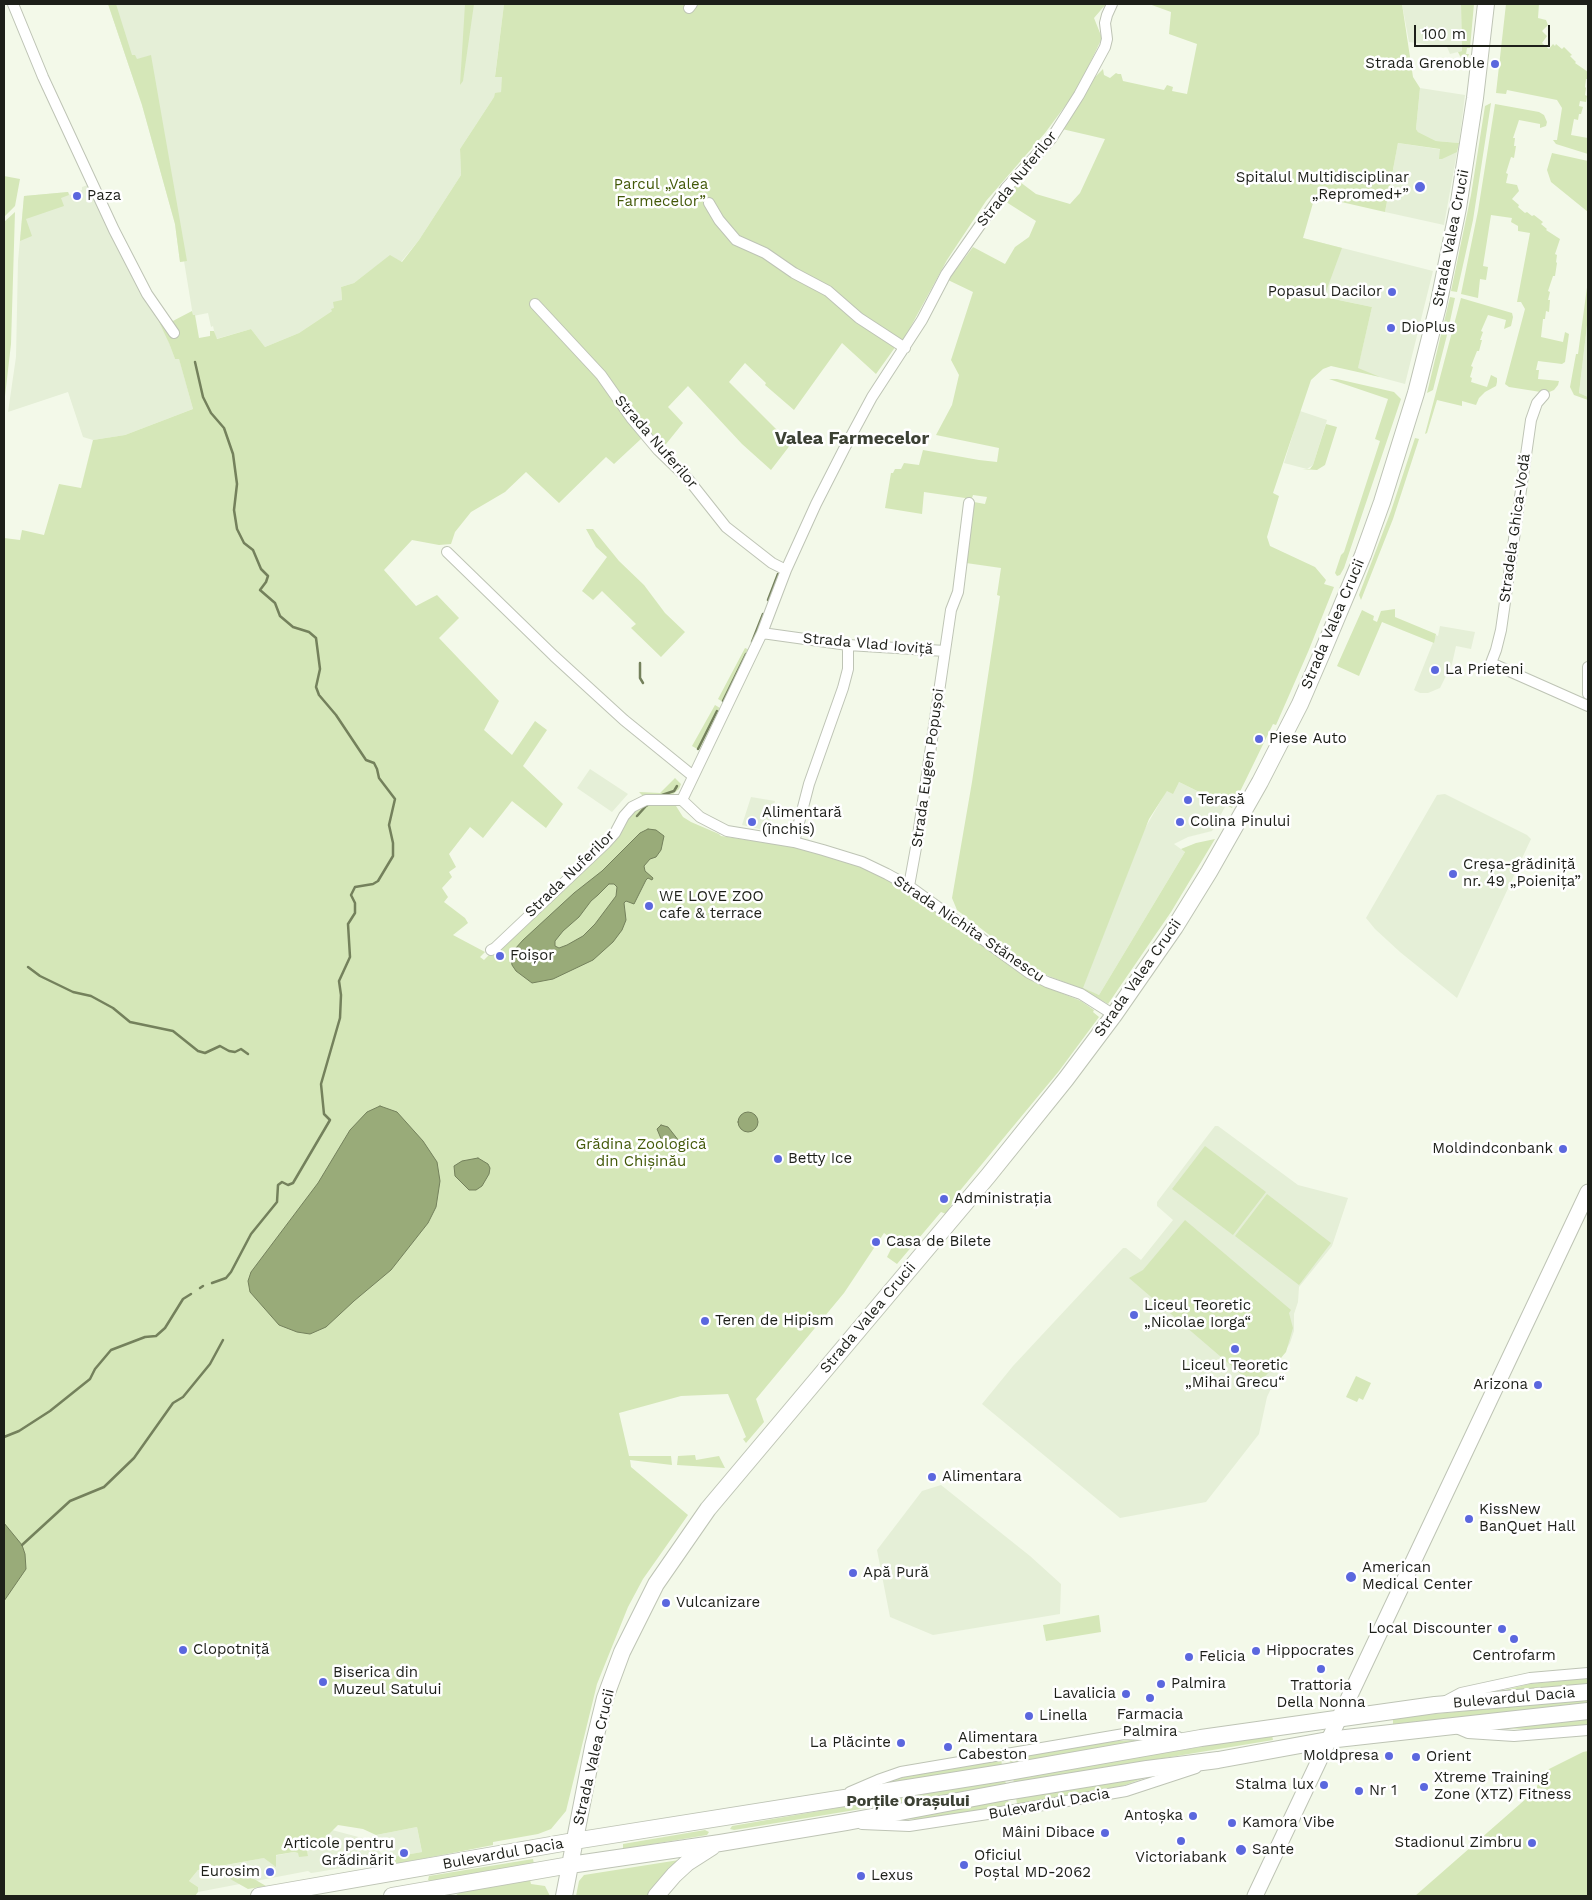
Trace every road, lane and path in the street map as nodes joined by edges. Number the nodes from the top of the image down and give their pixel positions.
1 (13, 4) edge
2 (1112, 4) edge
3 (1486, 4) edge
4 (710, 202) dead end
5 (535, 304) dead end
6 (174, 333) dead end
7 (905, 348) junction
8 (1544, 395) dead end
9 (969, 503) dead end
10 (447, 552) dead end
11 (786, 570) junction
12 (762, 633) junction
13 (848, 645) junction
14 (945, 650) junction
15 (1588, 667) edge
16 (1588, 688) edge
17 (1588, 694) edge
18 (1588, 706) edge
19 (693, 776) junction
20 (682, 800) junction
21 (794, 842) junction
22 (909, 886) junction
23 (491, 950) dead end
24 (1114, 1015) junction
25 (1588, 1192) edge
26 (1588, 1673) edge
27 (1588, 1692) edge
28 (1439, 1704) junction
29 (1588, 1712) edge
30 (1339, 1717) junction
31 (1451, 1726) junction
32 (1588, 1730) edge
33 (1328, 1740) junction
34 (718, 1819) junction
35 (574, 1841) junction
36 (720, 1843) junction
37 (570, 1865) junction
38 (259, 1896) edge
39 (392, 1896) edge
40 (564, 1896) edge
41 (656, 1896) edge
42 (1255, 1896) edge

1 - 6 street
2 - 7 street, Strada Nuferilor
3 - 24 main road, Strada Valea Crucii
4 - 7 street
5 - 11 street, Strada Nuferilor
7 - 11 street, Strada Nuferilor
8 - 18 street, Stradela Ghica-Vodă
9 - 14 street, Strada Vlad Ioviță
10 - 19 street
11 - 12 street, Strada Nuferilor
12 - 13 street, Strada Vlad Ioviță
12 - 19 street, Strada Nuferilor
13 - 14 street, Strada Vlad Ioviță
13 - 21 street
14 - 22 street, Strada Eugen Popușoi
15 - 16 street
16 - 17 street
19 - 20 street, Strada Nuferilor
20 - 21 street, Strada Nichita Stănescu
20 - 23 street, Strada Nuferilor
21 - 22 street, Strada Nichita Stănescu
22 - 24 street, Strada Nichita Stănescu
24 - 35 main road, Strada Valea Crucii
25 - 30 main road
26 - 28 street, Bulevardul Dacia
27 - 28 main road, Bulevardul Dacia
28 - 30 main road, Bulevardul Dacia
29 - 31 main road, Bulevardul Dacia
30 - 33 main road
30 - 34 main road, Bulevardul Dacia
31 - 32 street, Bulevardul Dacia
31 - 33 main road, Bulevardul Dacia
33 - 36 main road, Bulevardul Dacia
33 - 42 main road
34 - 35 main road, Bulevardul Dacia
34 - 36 main road
35 - 37 main road, Strada Valea Crucii
35 - 38 main road, Bulevardul Dacia
36 - 37 main road, Bulevardul Dacia
36 - 41 main road
37 - 39 main road, Bulevardul Dacia
37 - 40 main road, Strada Valea Crucii

